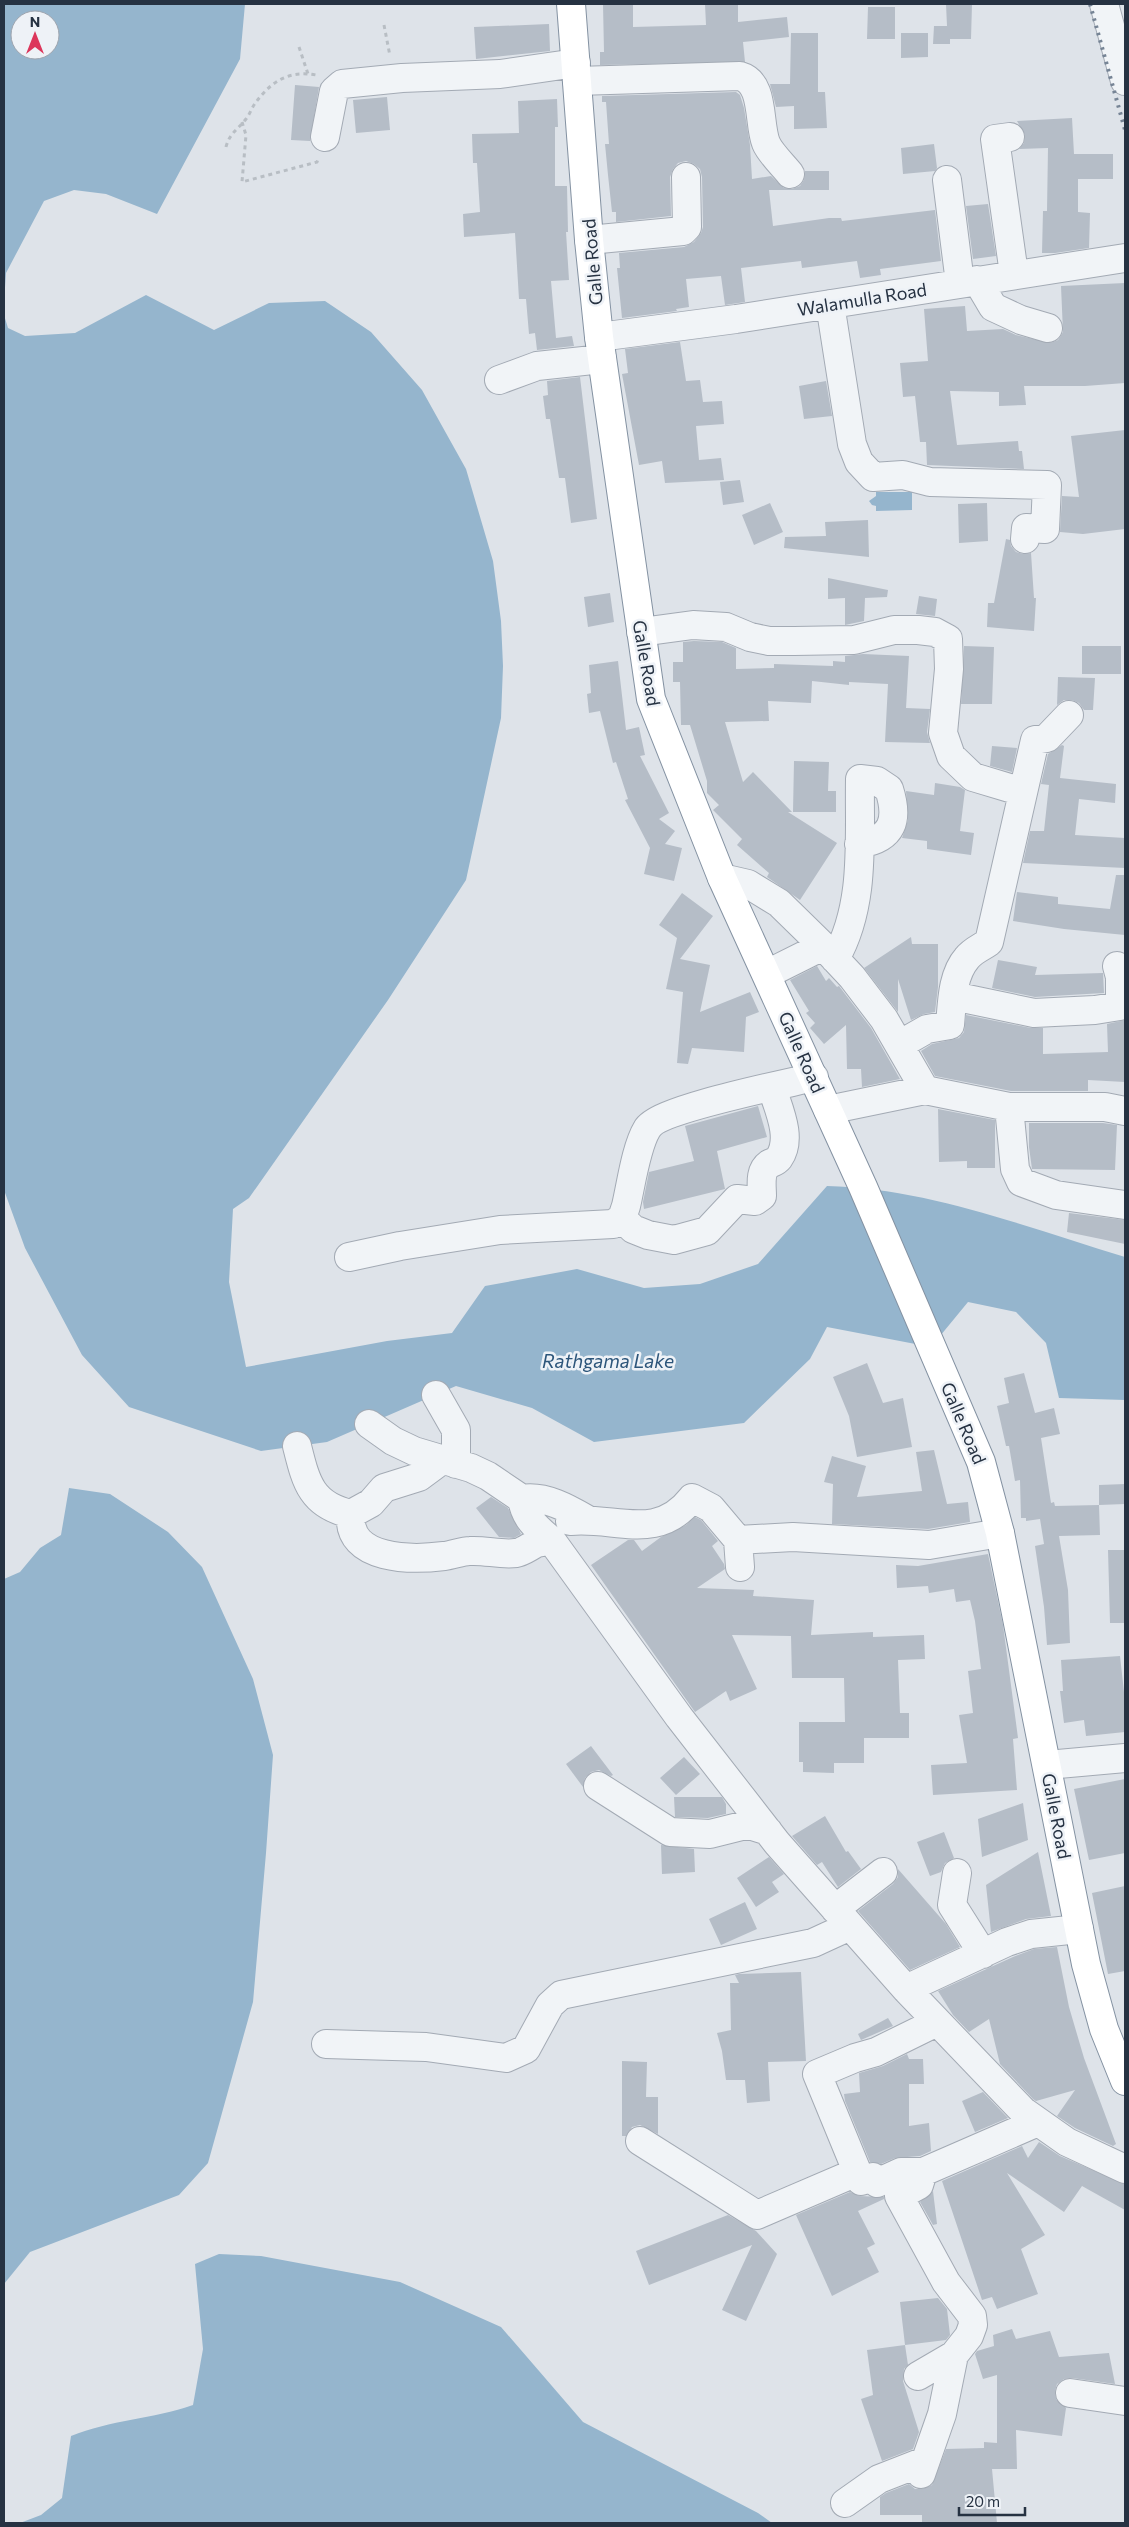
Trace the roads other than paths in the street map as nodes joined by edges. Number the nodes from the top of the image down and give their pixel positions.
1 (571, 4) edge
2 (1104, 4) edge
3 (576, 72) junction
4 (1125, 81) edge
5 (325, 137) road end
6 (1010, 137) dead end
7 (790, 174) dead end
8 (686, 177) dead end
9 (947, 180) dead end
10 (589, 240) junction
11 (1125, 258) edge
12 (1014, 274) junction
13 (968, 282) junction
14 (830, 304) junction
15 (1048, 328) dead end
16 (601, 348) junction
17 (499, 380) dead end
18 (1025, 539) dead end
19 (641, 632) junction
20 (1069, 715) dead end
21 (1023, 792) junction
22 (859, 844) dead end
23 (722, 878) junction
24 (829, 952) junction
25 (1117, 966) dead end
26 (767, 974) junction
27 (953, 996) junction
28 (899, 1044) junction
29 (814, 1078) junction
30 (772, 1088) junction
31 (926, 1090) junction
32 (1009, 1107) junction
33 (828, 1110) junction
34 (1125, 1111) edge
35 (1125, 1205) edge
36 (622, 1218) junction
37 (349, 1257) dead end
38 (436, 1395) dead end
39 (369, 1424) dead end
40 (297, 1446) dead end
41 (449, 1462) junction
42 (522, 1499) junction
43 (351, 1514) junction
44 (588, 1520) junction
45 (1000, 1533) junction
46 (552, 1541) junction
47 (1125, 1758) edge
48 (1048, 1765) junction
49 (598, 1786) dead end
50 (768, 1831) junction
51 (883, 1872) dead end
52 (957, 1873) dead end
53 (843, 1918) junction
54 (1079, 1929) junction
55 (983, 1954) junction
56 (906, 1989) junction
57 (937, 2022) junction
58 (326, 2044) dead end
59 (1125, 2081) edge
60 (1038, 2122) junction
61 (640, 2141) dead end
62 (1120, 2161) edge
63 (857, 2172) junction
64 (923, 2172) junction
65 (954, 2355) junction
66 (918, 2376) dead end
67 (1070, 2393) dead end
68 (1125, 2400) edge
69 (845, 2503) dead end

1 - 3 highway, Galle Road
2 - 4 street
3 - 5 street
3 - 7 street
3 - 10 highway, Galle Road
6 - 12 street
8 - 10 street
9 - 13 street
10 - 16 highway, Galle Road
11 - 12 street, Walamulla Road
12 - 13 street, Walamulla Road
13 - 14 street, Walamulla Road
13 - 15 street
14 - 16 street, Walamulla Road
14 - 18 street
16 - 17 street, Walamulla Road
16 - 19 highway, Galle Road
19 - 21 street
19 - 23 highway, Galle Road
20 - 21 street
21 - 27 street
22 - 24 street
23 - 24 street
23 - 26 highway, Galle Road
24 - 26 street
24 - 28 street
25 - 27 street
26 - 29 highway, Galle Road
27 - 28 street
28 - 31 street
29 - 30 street
29 - 33 highway, Galle Road
30 - 36 street
30 - 36 street
31 - 32 street
31 - 33 street
32 - 34 street
32 - 35 street
33 - 45 highway, Galle Road
36 - 37 street
38 - 41 street
39 - 41 street
40 - 43 street
41 - 42 street
41 - 43 street
42 - 44 street
42 - 46 street
43 - 46 street
44 - 45 street
44 - 46 street
45 - 48 highway, Galle Road
46 - 50 street
47 - 48 street
48 - 54 highway, Galle Road
49 - 50 street
50 - 53 street
51 - 53 street
52 - 55 street
53 - 56 street
53 - 58 street
54 - 55 street
54 - 59 highway, Galle Road
55 - 56 street
56 - 57 street
57 - 60 street
57 - 63 street
60 - 62 street
60 - 64 street
61 - 63 street
63 - 64 street
64 - 65 street
65 - 66 street
65 - 69 street
67 - 68 street

